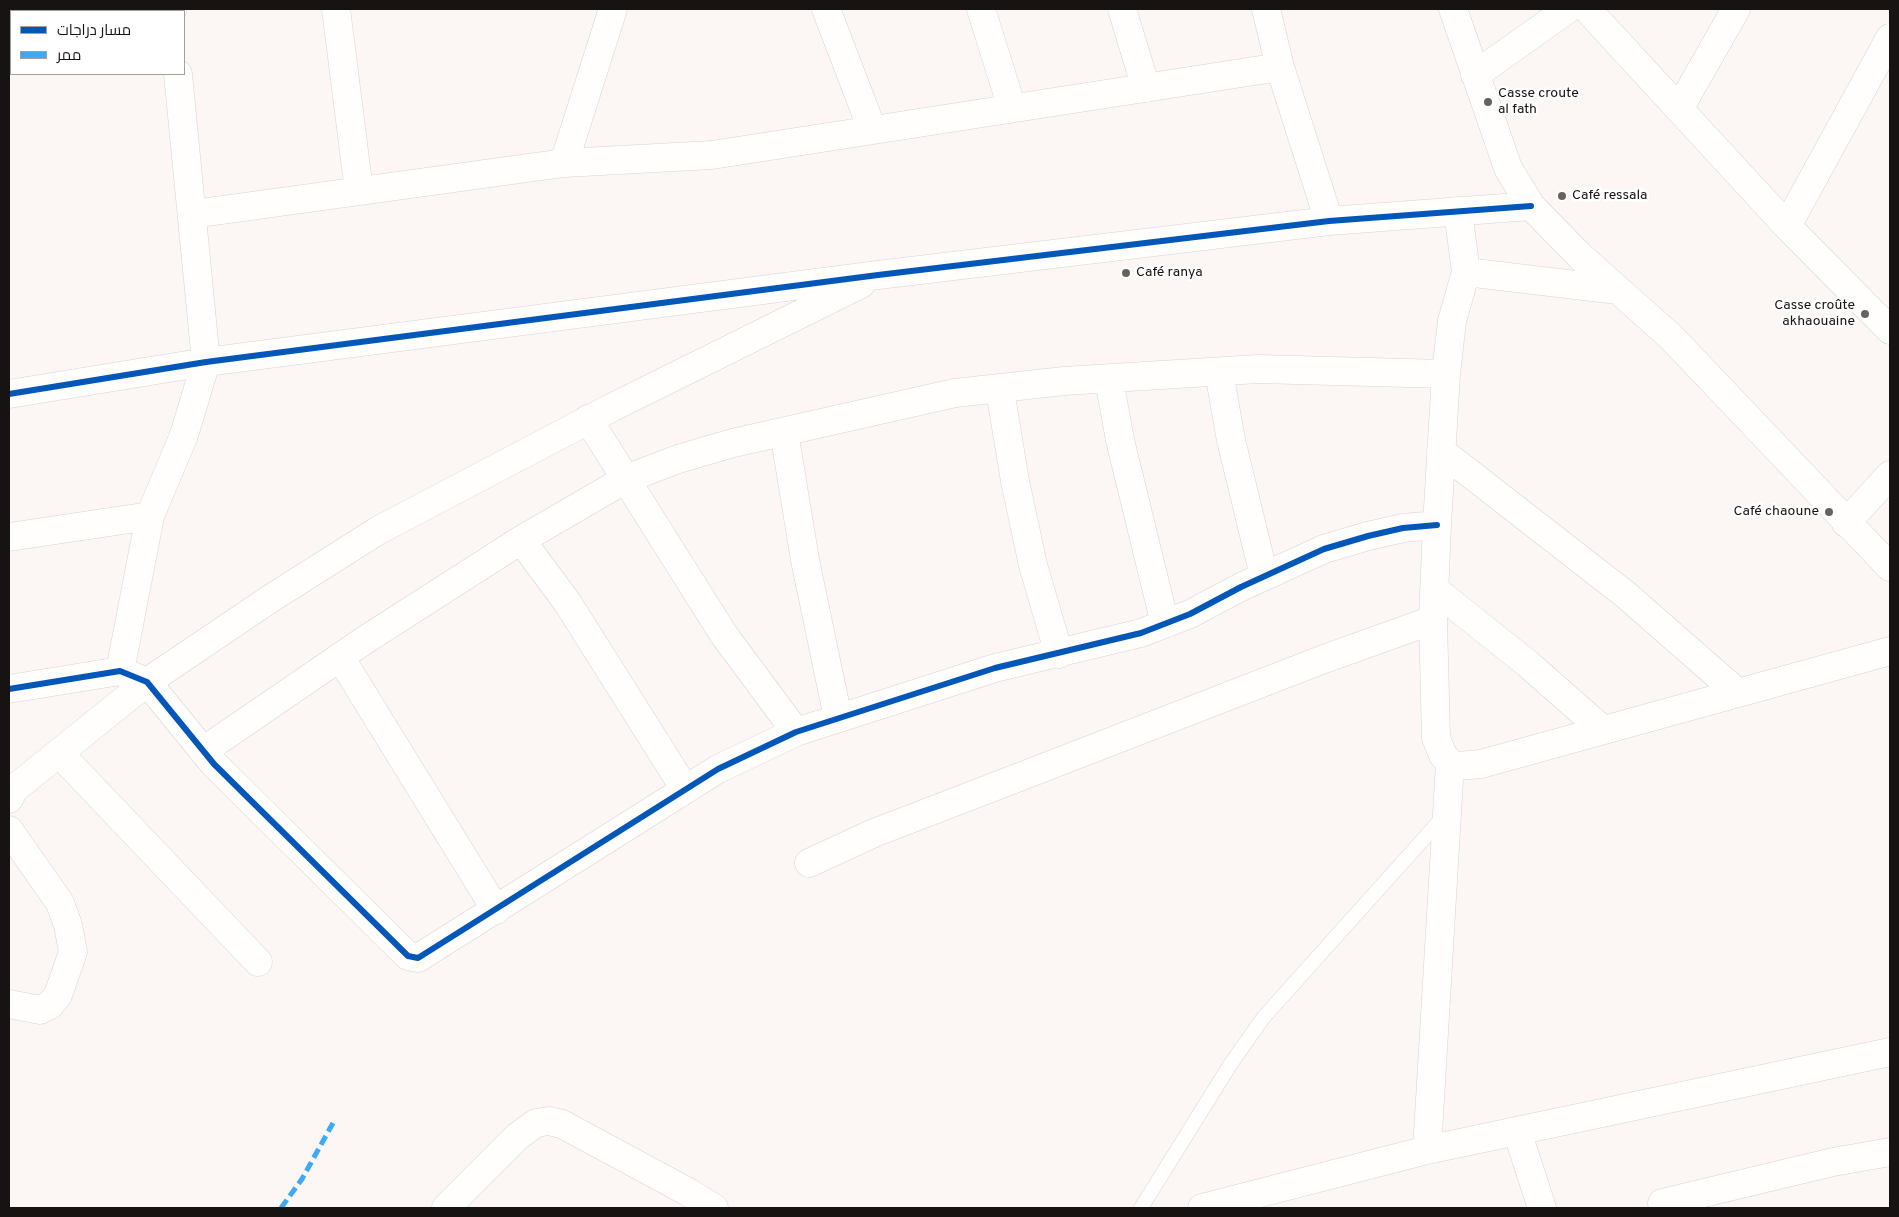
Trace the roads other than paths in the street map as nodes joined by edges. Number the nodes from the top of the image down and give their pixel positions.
1 (336, 9) edge
2 (613, 9) edge
3 (826, 9) edge
4 (981, 9) edge
5 (1122, 9) edge
6 (1266, 9) edge
7 (1453, 9) edge
8 (1568, 9) edge
9 (1586, 9) edge
10 (1736, 9) edge
11 (1890, 38) edge
12 (1280, 67) junction
13 (178, 75) edge
14 (1475, 75) junction
15 (1146, 88) junction
16 (1012, 108) junction
17 (1679, 109) junction
18 (872, 129) junction
19 (564, 163) junction
20 (359, 191) junction
21 (1531, 206) junction
22 (1458, 211) junction
23 (193, 214) junction
24 (1329, 221) junction
25 (1786, 226) junction
26 (1466, 272) junction
27 (878, 275) junction
28 (1618, 290) junction
29 (1889, 326) edge
30 (206, 362) junction
31 (1219, 372) junction
32 (1446, 374) junction
33 (1109, 380) junction
34 (1000, 390) junction
35 (9, 394) edge
36 (588, 419) junction
37 (784, 432) junction
38 (1441, 451) junction
39 (1890, 475) edge
40 (626, 479) junction
41 (150, 516) junction
42 (1846, 523) junction
43 (1437, 525) junction
44 (9, 537) edge
45 (521, 540) junction
46 (1890, 567) edge
47 (1264, 576) junction
48 (1434, 589) junction
49 (1433, 620) junction
50 (1165, 624) junction
51 (1890, 652) edge
52 (1059, 654) junction
53 (340, 656) junction
54 (120, 671) junction
55 (147, 682) junction
56 (9, 689) edge
57 (1738, 693) junction
58 (838, 718) junction
59 (1603, 730) junction
60 (796, 732) junction
61 (203, 751) junction
62 (59, 753) junction
63 (1450, 763) junction
64 (685, 789) junction
65 (9, 799) edge
66 (1447, 813) junction
67 (9, 830) edge
68 (808, 863) dead end
69 (496, 910) junction
70 (258, 962) dead end
71 (9, 1004) edge
72 (1890, 1052) edge
73 (1517, 1132) junction
74 (1427, 1150) junction
75 (1890, 1152) edge
76 (1662, 1204) dead end
77 (446, 1208) edge
78 (714, 1208) edge
79 (1141, 1208) edge
80 (1202, 1208) edge
81 (1542, 1208) edge

1 - 20 street
2 - 19 street
3 - 18 street
4 - 16 street
5 - 15 street
6 - 12 street
7 - 14 street
8 - 14 street
9 - 17 street
10 - 17 street
11 - 25 street
12 - 15 street
12 - 24 street
13 - 23 street
14 - 21 street
15 - 16 street
16 - 18 street
17 - 25 street
18 - 19 street
19 - 20 street
20 - 23 street
21 - 22 street
21 - 28 street
22 - 24 street
22 - 26 street
23 - 30 street
24 - 27 street
25 - 29 street
26 - 28 street
26 - 32 street
27 - 30 street
27 - 36 street
28 - 42 street
30 - 35 street
30 - 41 street
31 - 32 street
31 - 33 street
31 - 47 street
32 - 38 street
33 - 34 street
33 - 50 street
34 - 37 street
34 - 52 street
36 - 40 street
36 - 55 street
37 - 40 street
37 - 58 street
38 - 43 street
38 - 57 street
39 - 42 street
40 - 45 street
40 - 60 street
41 - 44 street
41 - 54 street
42 - 46 street
43 - 47 street
43 - 48 street
45 - 53 street
45 - 64 street
47 - 50 street
48 - 49 street
48 - 59 street
49 - 63 street
49 - 68 street
50 - 52 street
51 - 57 street
52 - 58 street
53 - 61 street
53 - 69 street
54 - 55 street
54 - 56 street
55 - 61 street
55 - 62 street
57 - 59 street
58 - 60 street
59 - 63 street
60 - 64 street
61 - 69 street
62 - 65 street
62 - 70 street
63 - 66 street
64 - 69 street
66 - 74 street
66 - 79 lane
67 - 71 street
72 - 73 street
73 - 74 street
73 - 81 street
74 - 80 street
75 - 76 street
77 - 78 street

